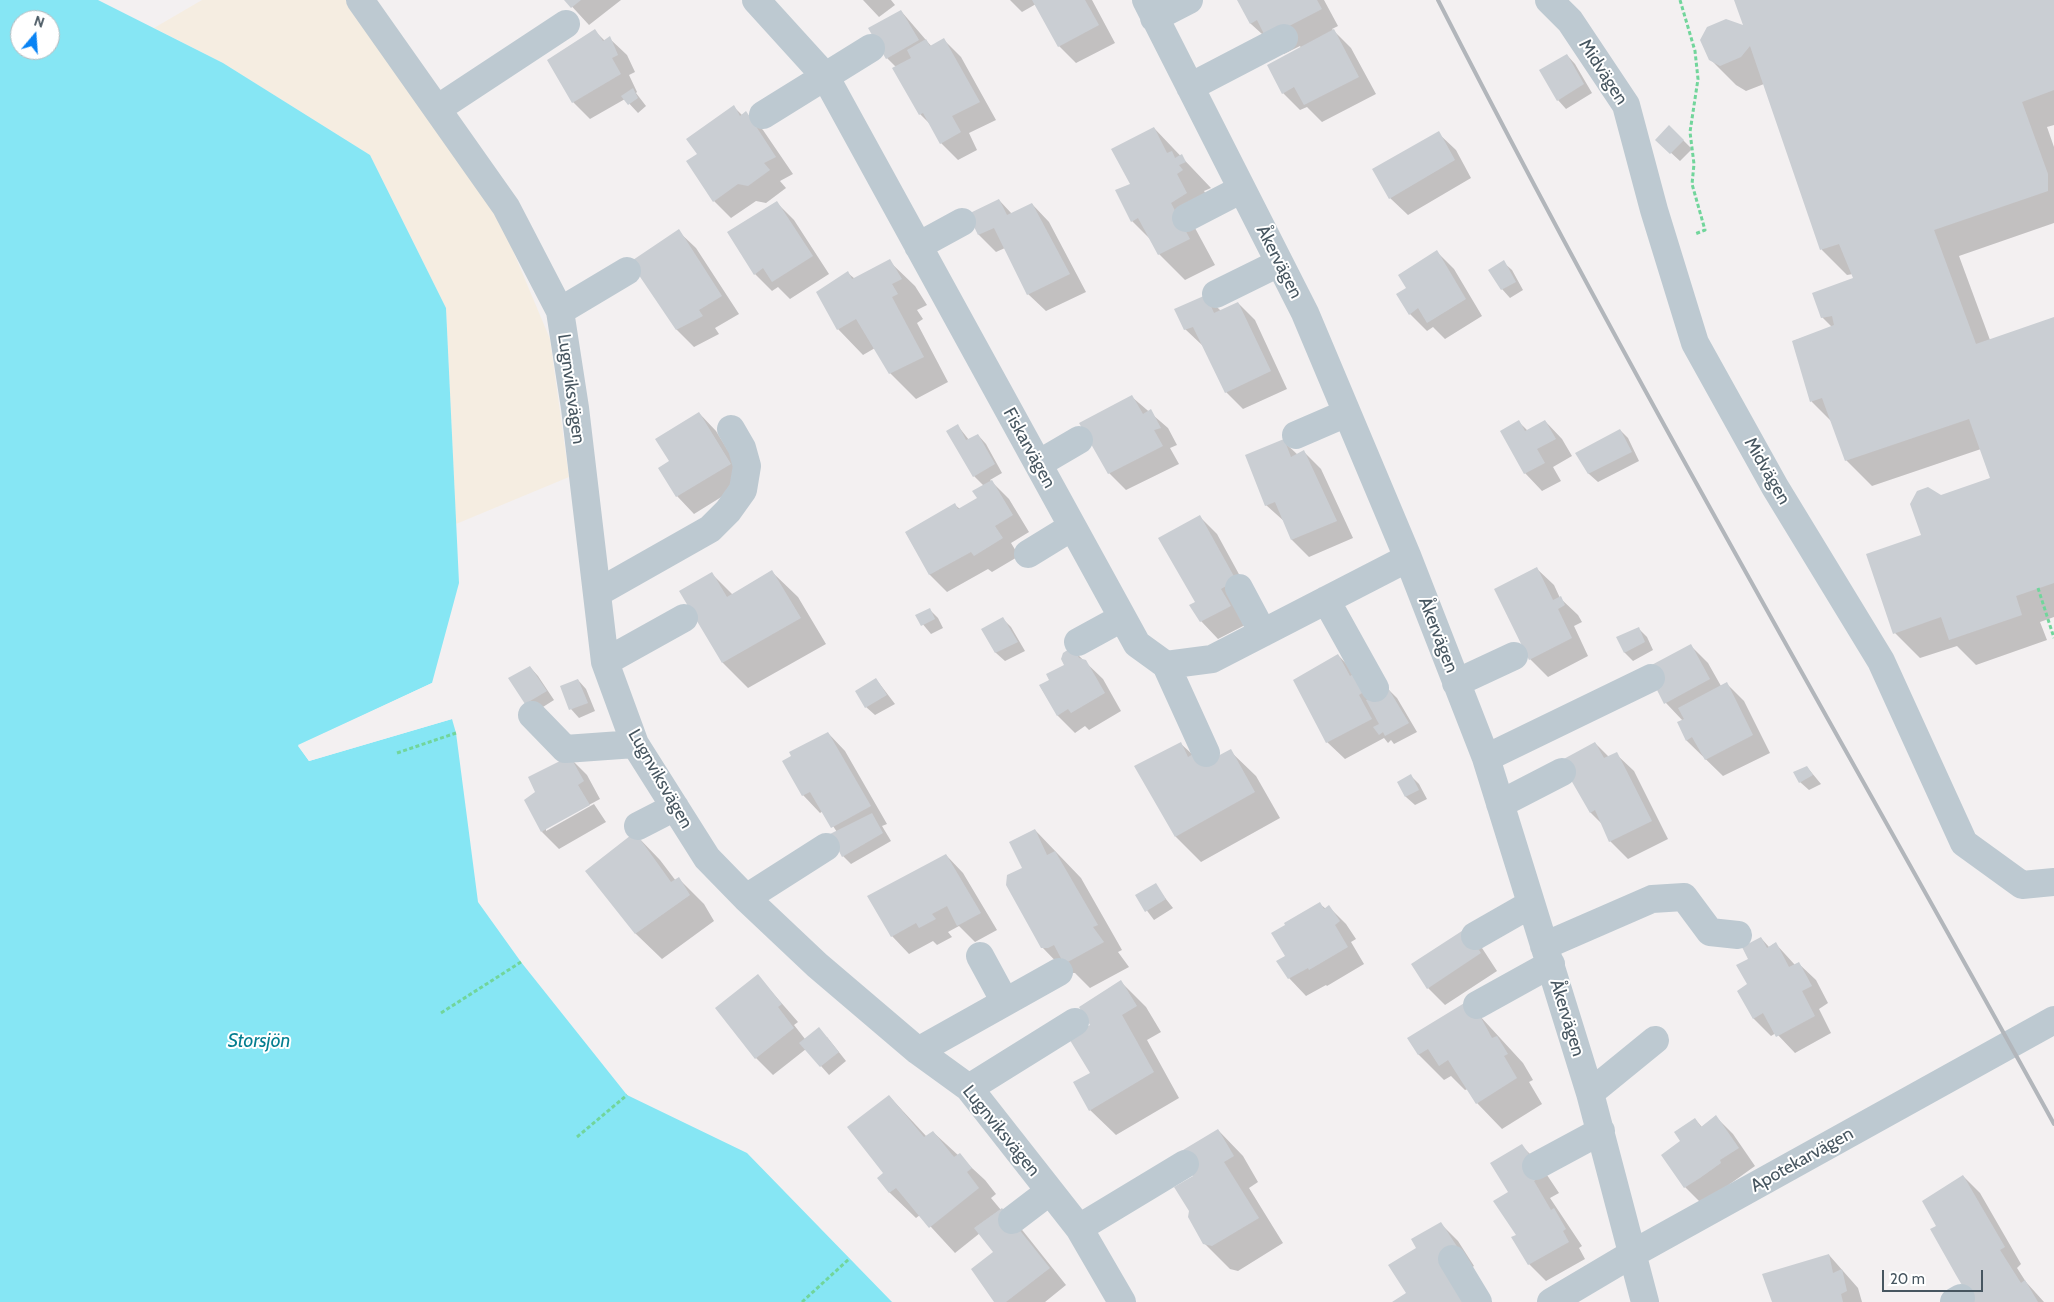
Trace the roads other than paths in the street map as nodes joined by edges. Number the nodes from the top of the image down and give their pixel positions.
1 (360, 0) edge
2 (756, 0) edge
3 (1189, 0) edge
4 (1549, 0) edge
5 (1150, 9) edge
6 (566, 24) dead end
7 (1284, 38) dead end
8 (871, 48) dead end
9 (825, 76) junction
10 (1190, 87) junction
11 (437, 109) junction
12 (763, 115) dead end
13 (1242, 189) junction
14 (1186, 218) dead end
15 (962, 222) dead end
16 (918, 246) junction
17 (1279, 263) junction
18 (627, 271) dead end
19 (1216, 294) dead end
20 (560, 311) junction
21 (1347, 413) junction
22 (731, 429) dead end
23 (1296, 435) dead end
24 (1079, 440) dead end
25 (1038, 464) junction
26 (1072, 527) junction
27 (1028, 554) dead end
28 (1408, 558) junction
29 (1239, 588) dead end
30 (597, 593) junction
31 (1326, 600) junction
32 (684, 618) dead end
33 (1122, 618) junction
34 (1263, 633) junction
35 (1078, 642) dead end
36 (1514, 656) dead end
37 (605, 662) junction
38 (1166, 665) junction
39 (1651, 678) dead end
40 (1456, 683) junction
41 (1376, 688) dead end
42 (532, 715) dead end
43 (635, 744) junction
44 (1206, 753) dead end
45 (1486, 758) junction
46 (1562, 772) dead end
47 (1500, 804) junction
48 (675, 807) junction
49 (638, 826) dead end
50 (826, 847) dead end
51 (2054, 882) edge
52 (746, 898) junction
53 (1531, 904) junction
54 (1738, 935) dead end
55 (1475, 936) dead end
56 (1547, 955) junction
57 (980, 956) dead end
58 (1059, 972) dead end
59 (1005, 1002) junction
60 (1477, 1005) dead end
61 (2054, 1020) edge
62 (1074, 1022) dead end
63 (1655, 1040) dead end
64 (918, 1051) junction
65 (969, 1088) junction
66 (1590, 1093) junction
67 (1601, 1132) junction
68 (1185, 1164) dead end
69 (1536, 1166) dead end
70 (1050, 1191) junction
71 (1012, 1220) dead end
72 (1079, 1228) junction
73 (1632, 1254) junction
74 (1452, 1259) dead end
75 (1122, 1302) edge
76 (1478, 1302) edge
77 (1551, 1302) edge
78 (1646, 1302) edge

1 - 11 street, Lugnviksvägen
2 - 9 street, Fiskarvägen
3 - 5 street
4 - 51 street, Midvägen
5 - 10 street, Åkervägen
6 - 11 street
7 - 10 street
8 - 9 street
9 - 12 street
9 - 16 street, Fiskarvägen
10 - 13 street, Åkervägen
11 - 20 street, Lugnviksvägen
13 - 14 street
13 - 17 street, Åkervägen
15 - 16 street
16 - 25 street, Fiskarvägen
17 - 19 street
17 - 21 street, Åkervägen
18 - 20 street
20 - 30 street, Lugnviksvägen
21 - 23 street
21 - 28 street, Åkervägen
22 - 30 street
24 - 25 street
25 - 26 street, Fiskarvägen
26 - 27 street
26 - 33 street, Fiskarvägen
28 - 31 street
28 - 40 street, Åkervägen
29 - 34 street
30 - 37 street, Lugnviksvägen
31 - 34 street
31 - 41 street
32 - 37 street
33 - 35 street
33 - 38 street, Fiskarvägen
34 - 38 street
36 - 40 street
37 - 43 street, Lugnviksvägen
38 - 44 street
39 - 45 street
40 - 45 street, Åkervägen
42 - 43 street
43 - 48 street, Lugnviksvägen
45 - 47 street, Åkervägen
46 - 47 street
47 - 53 street, Åkervägen
48 - 49 street
48 - 52 street, Lugnviksvägen
50 - 52 street
52 - 64 street, Lugnviksvägen
53 - 55 street
53 - 56 street, Åkervägen
54 - 56 street
56 - 60 street
56 - 66 street, Åkervägen
57 - 59 street
58 - 59 street
59 - 64 street
61 - 73 street, Apotekarvägen
62 - 65 street
63 - 66 street
64 - 65 street, Lugnviksvägen
65 - 70 street, Lugnviksvägen
66 - 67 street, Åkervägen
67 - 69 street
67 - 73 street, Åkervägen
68 - 72 street
70 - 71 street
70 - 72 street, Lugnviksvägen
72 - 75 street, Lugnviksvägen
73 - 77 street, Apotekarvägen
73 - 78 street, Åkervägen
74 - 76 street

